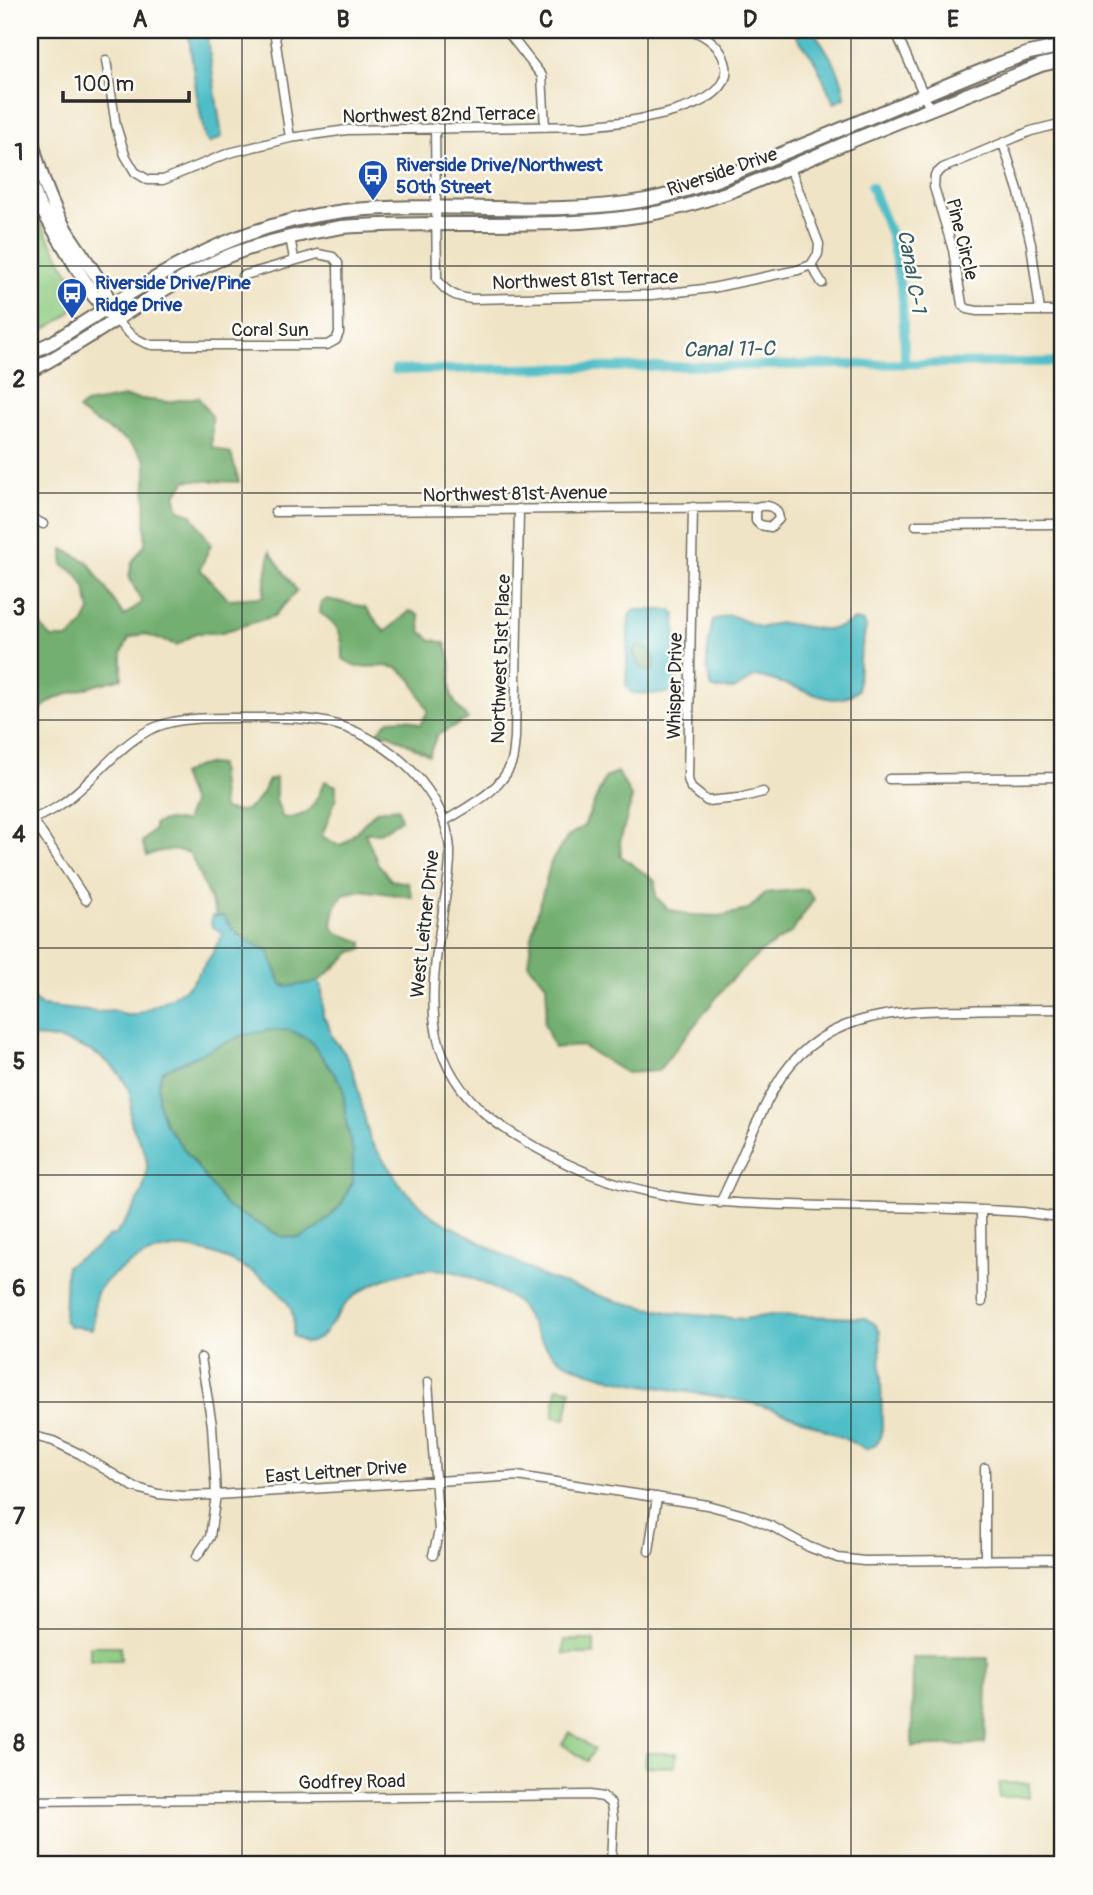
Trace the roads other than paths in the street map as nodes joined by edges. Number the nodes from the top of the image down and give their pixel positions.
1 (274, 30) edge
2 (506, 30) edge
3 (691, 30) edge
4 (895, 30) edge
5 (1063, 46) edge
6 (106, 60) dead end
7 (1063, 60) edge
8 (924, 94) junction
9 (930, 109) junction
10 (1063, 123) edge
11 (545, 127) junction
12 (435, 128) junction
13 (30, 133) edge
14 (290, 138) junction
15 (1003, 143) junction
16 (790, 168) junction
17 (30, 181) edge
18 (436, 208) junction
19 (436, 224) junction
20 (290, 237) junction
21 (294, 259) junction
22 (811, 265) junction
23 (242, 276) dead end
24 (822, 283) dead end
25 (108, 307) junction
26 (1040, 311) junction
27 (1063, 311) edge
28 (117, 320) junction
29 (30, 354) edge
30 (30, 371) edge
31 (693, 507) junction
32 (756, 507) dead end
33 (519, 509) junction
34 (275, 512) dead end
35 (30, 517) edge
36 (43, 524) dead end
37 (1063, 524) edge
38 (916, 525) dead end
39 (1063, 777) edge
40 (889, 779) dead end
41 (763, 792) dead end
42 (31, 818) edge
43 (446, 821) junction
44 (86, 900) dead end
45 (1063, 1009) edge
46 (720, 1203) junction
47 (981, 1210) junction
48 (1063, 1218) edge
49 (982, 1302) dead end
50 (201, 1358) dead end
51 (428, 1382) dead end
52 (30, 1435) edge
53 (985, 1468) dead end
54 (436, 1480) junction
55 (216, 1495) junction
56 (657, 1497) junction
57 (649, 1551) dead end
58 (433, 1555) dead end
59 (197, 1556) dead end
60 (1063, 1559) edge
61 (985, 1560) junction
62 (30, 1801) edge
63 (611, 1865) edge

1 - 14 street
2 - 11 street
3 - 11 street, Northwest 82nd Terrace
4 - 8 street
5 - 8 street, Riverside Drive
6 - 14 street, Northwest 82nd Terrace
7 - 9 street, Riverside Drive
8 - 9 street
8 - 18 street, Riverside Drive
9 - 16 street, Riverside Drive
10 - 15 street, Pine Circle
11 - 12 street, Northwest 82nd Terrace
12 - 14 street, Northwest 82nd Terrace
12 - 18 street
13 - 25 street
15 - 26 street
15 - 26 street, Pine Circle
16 - 19 street, Riverside Drive
16 - 22 street
17 - 25 street
18 - 19 street
18 - 25 street, Riverside Drive
19 - 20 street, Riverside Drive
19 - 22 street, Northwest 81st Terrace
20 - 21 street
20 - 28 street, Riverside Drive
21 - 23 street, Coral Sun
21 - 28 street, Coral Sun
22 - 24 street
25 - 28 street
25 - 29 street, Riverside Drive
26 - 27 street, Pine Circle
28 - 30 street, Riverside Drive
31 - 32 street, Northwest 81st Avenue
31 - 33 street, Northwest 81st Avenue
31 - 41 street, Whisper Drive
33 - 34 street, Northwest 81st Avenue
33 - 43 street, Northwest 51st Place
35 - 36 street
37 - 38 street
39 - 40 street
42 - 43 street, West Leitner Drive
42 - 44 street
43 - 46 street, West Leitner Drive
45 - 46 street
46 - 47 street, West Leitner Drive
47 - 48 street, West Leitner Drive
47 - 49 street
50 - 55 street
51 - 54 street
52 - 55 street, East Leitner Drive
53 - 61 street
54 - 55 street, East Leitner Drive
54 - 56 street, East Leitner Drive
54 - 58 street
55 - 59 street
56 - 57 street
56 - 61 street, East Leitner Drive
60 - 61 street, East Leitner Drive
62 - 63 street, Godfrey Road

